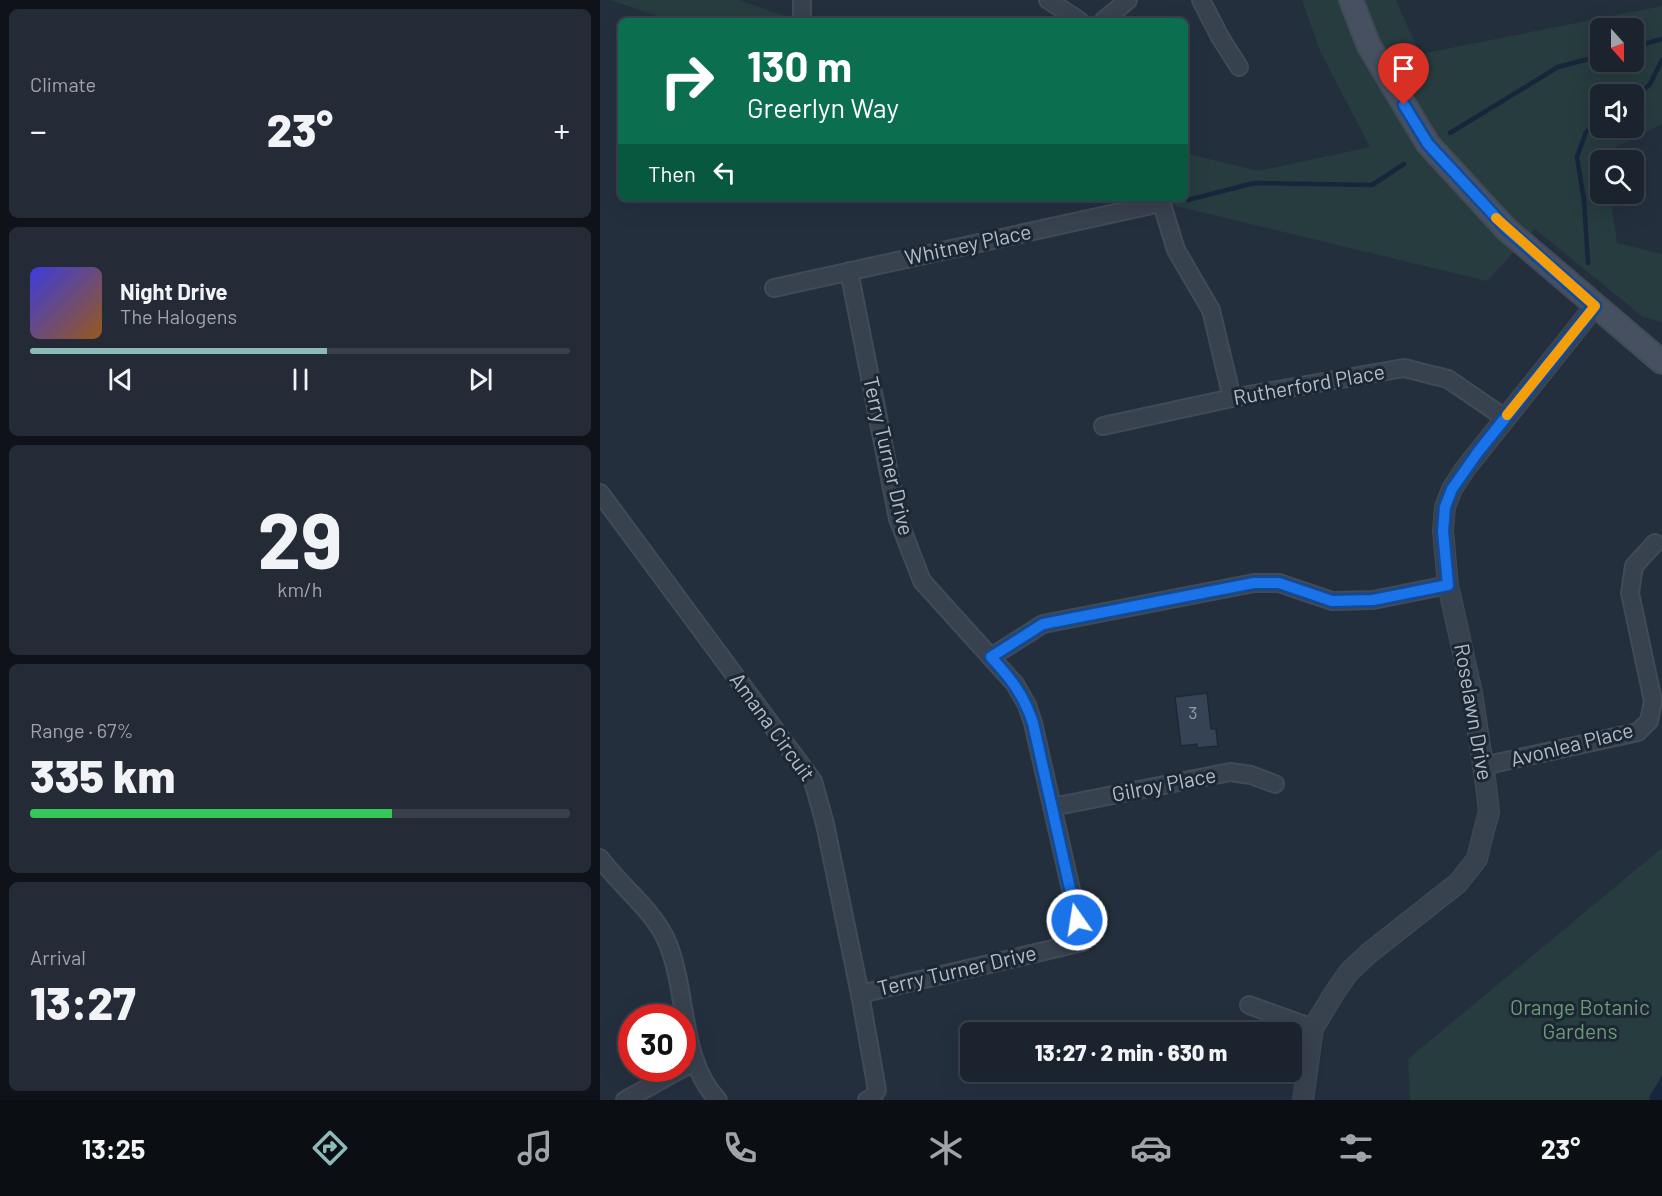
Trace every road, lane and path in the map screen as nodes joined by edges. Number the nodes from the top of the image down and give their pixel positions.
1 (802, 0) edge
2 (1048, 0) edge
3 (1128, 0) edge
4 (1201, 0) edge
5 (1351, 0) edge
6 (802, 18) edge
7 (1075, 18) edge
8 (1107, 18) edge
9 (1239, 67) dead end
10 (1161, 201) edge
11 (849, 271) junction
12 (774, 288) dead end
13 (1595, 306) junction
14 (1662, 362) edge
15 (1232, 398) junction
16 (1505, 418) junction
17 (1103, 426) dead end
18 (600, 493) edge
19 (1655, 543) dead end
20 (1448, 585) junction
21 (991, 657) junction
22 (1483, 766) junction
23 (1275, 784) dead end
24 (1052, 807) junction
25 (600, 858) edge
26 (606, 879) edge
27 (860, 994) junction
28 (683, 1004) edge
29 (1249, 1005) dead end
30 (1313, 1028) junction
31 (696, 1066) edge
32 (658, 1082) edge
33 (625, 1100) edge
34 (718, 1100) edge
35 (867, 1100) edge
36 (1302, 1100) edge

1 - 6 street
2 - 7 street
3 - 8 street
4 - 9 street
5 - 13 main road
10 - 11 street, Whitney Place
10 - 15 street
11 - 12 street, Whitney Place
11 - 21 street, Terry Turner Drive
13 - 14 main road
13 - 16 street, Roselawn Drive
15 - 16 street, Rutherford Place
15 - 17 street, Rutherford Place
16 - 20 street, Roselawn Drive
18 - 27 street, Amana Circuit
19 - 22 street, Avonlea Place
20 - 21 street
20 - 22 street, Roselawn Drive
21 - 24 street, Terry Turner Drive
22 - 30 street, Roselawn Drive
23 - 24 street, Gilroy Place
24 - 27 street, Terry Turner Drive
25 - 26 street
26 - 28 street
27 - 35 street, Amana Circuit
29 - 30 street
30 - 36 street, Roselawn Drive
31 - 34 street
32 - 33 street

